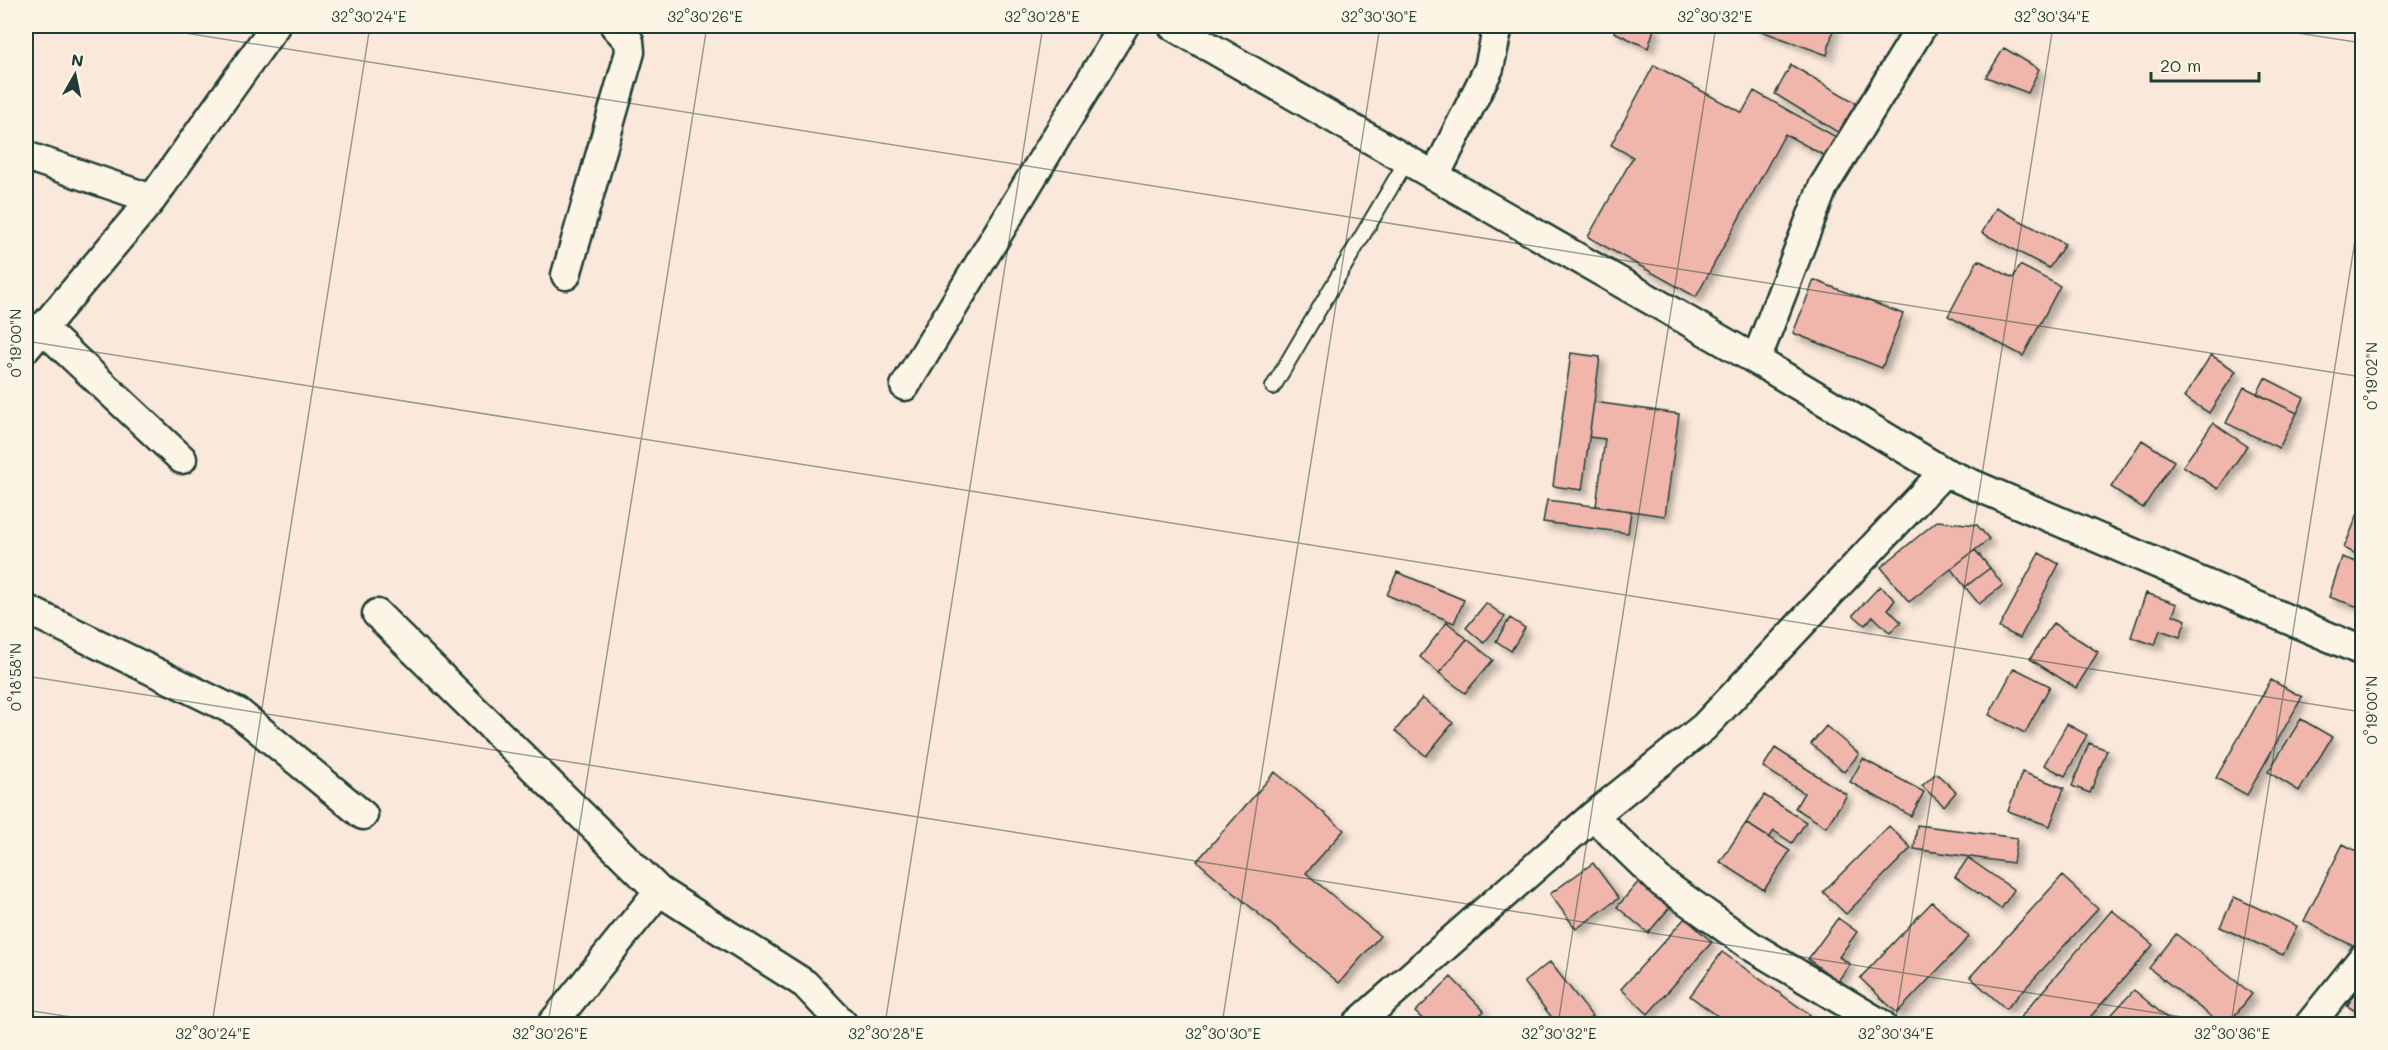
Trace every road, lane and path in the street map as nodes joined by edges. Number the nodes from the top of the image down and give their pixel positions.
1 (275, 26) edge
2 (615, 26) edge
3 (1124, 26) edge
4 (1173, 26) edge
5 (1498, 26) edge
6 (1922, 26) edge
7 (26, 156) edge
8 (1407, 160) junction
9 (1435, 176) junction
10 (152, 199) junction
11 (566, 275) dead end
12 (33, 338) edge
13 (1756, 360) junction
14 (905, 386) dead end
15 (1273, 387) dead end
16 (182, 459) dead end
17 (1944, 472) junction
18 (26, 609) edge
19 (377, 614) dead end
20 (2362, 651) edge
21 (363, 815) dead end
22 (1593, 816) junction
23 (659, 891) junction
24 (2362, 959) edge
25 (552, 1024) edge
26 (843, 1024) edge
27 (1357, 1024) edge
28 (1881, 1024) edge
29 (2310, 1024) edge

1 - 10 street
2 - 11 street
3 - 14 street
4 - 8 street
5 - 9 street
6 - 13 street
7 - 10 street
8 - 9 street
8 - 15 lane
9 - 13 street
10 - 12 street
12 - 16 street
13 - 17 street
17 - 20 street
17 - 22 street
18 - 21 street
19 - 23 street
22 - 27 street
22 - 28 street
23 - 25 street
23 - 26 street
24 - 29 street

